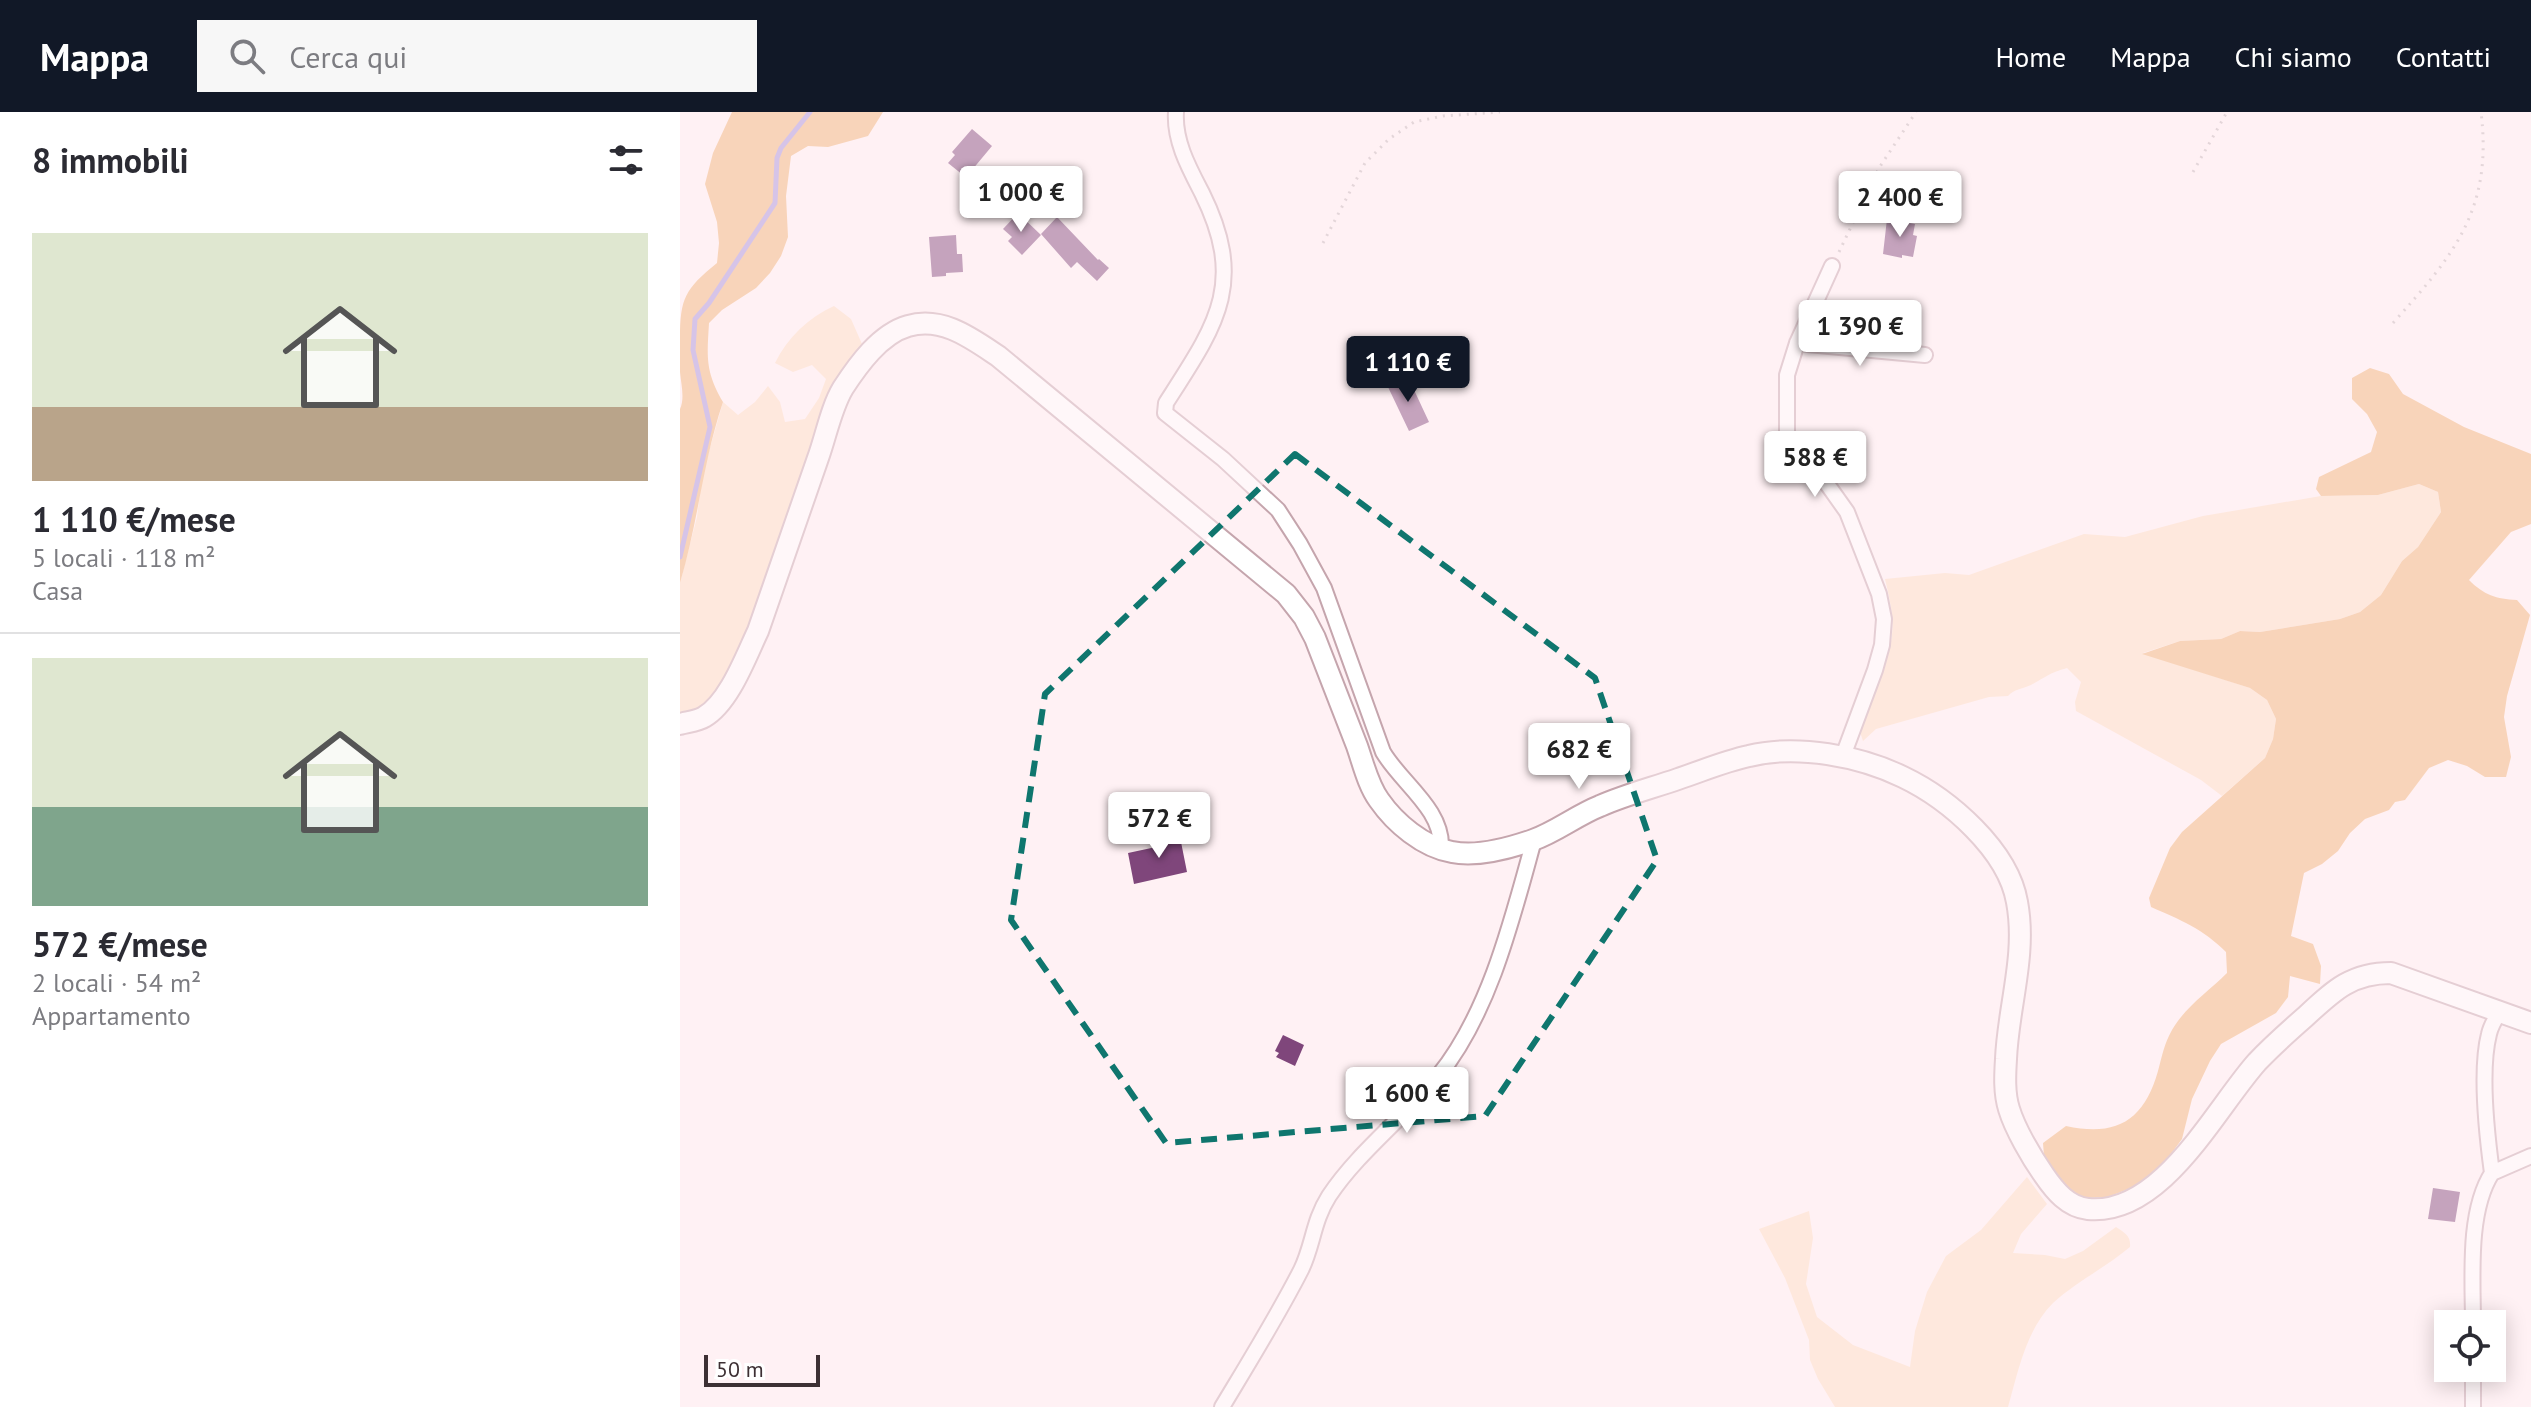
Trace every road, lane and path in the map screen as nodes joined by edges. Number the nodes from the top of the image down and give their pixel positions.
1 (1176, 112) edge
2 (1500, 112) edge
3 (1916, 112) edge
4 (2227, 112) edge
5 (2481, 112) edge
6 (2193, 172) dead end
7 (1323, 243) dead end
8 (1832, 266) joint
9 (2393, 323) dead end
10 (1797, 343) junction
11 (1925, 355) dead end
12 (680, 724) edge
13 (1843, 756) junction
14 (1534, 840) junction
15 (1441, 848) junction
16 (2500, 1011) junction
17 (2531, 1023) edge
18 (2531, 1156) edge
19 (2492, 1173) junction
20 (2473, 1310) edge
21 (2473, 1382) edge
22 (1222, 1407) edge
23 (2473, 1407) edge

1 - 15 street
2 - 7 path
3 - 8 path
4 - 6 path
5 - 9 path
8 - 10 street
10 - 11 street
10 - 13 street
12 - 15 street
13 - 14 street
13 - 16 street
14 - 15 street
14 - 22 street
16 - 17 street
16 - 19 street
18 - 19 street
19 - 20 street
21 - 23 street

